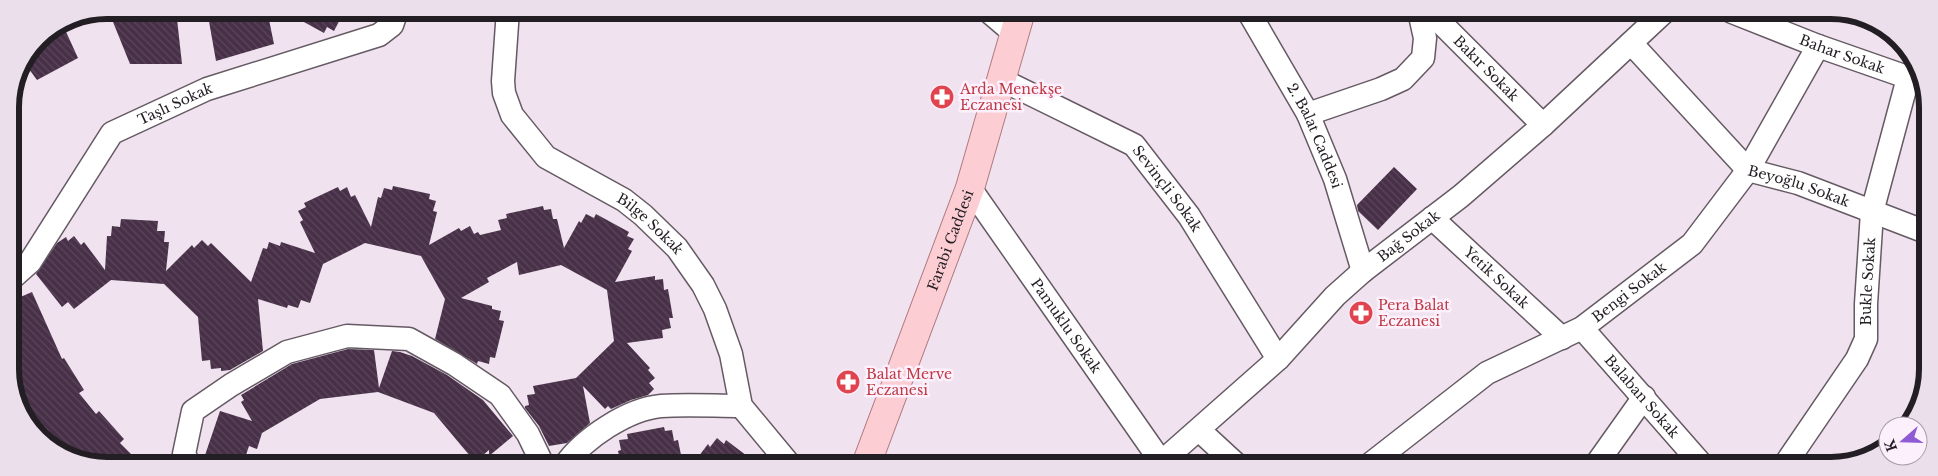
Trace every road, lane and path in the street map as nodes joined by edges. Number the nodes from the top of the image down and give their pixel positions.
1 (394, 19) edge
2 (507, 19) edge
3 (1253, 19) edge
4 (1421, 19) edge
5 (1436, 19) edge
6 (1657, 19) edge
7 (1750, 19) edge
8 (1018, 22) edge
9 (1631, 43) junction
10 (1818, 46) junction
11 (1002, 80) junction
12 (1915, 80) edge
13 (1915, 82) edge
14 (1308, 114) junction
15 (1543, 125) junction
16 (1748, 170) junction
17 (970, 188) junction
18 (1872, 212) junction
19 (1432, 218) junction
20 (1919, 229) edge
21 (1362, 270) junction
22 (19, 272) edge
23 (1582, 328) junction
24 (1562, 338) junction
25 (1278, 359) junction
26 (1644, 397) junction
27 (741, 406) junction
28 (1199, 430) junction
29 (186, 457) edge
30 (539, 457) edge
31 (572, 457) edge
32 (783, 457) edge
33 (869, 457) edge
34 (1155, 457) edge
35 (1168, 457) edge
36 (1228, 457) edge
37 (1379, 457) edge
38 (1601, 457) edge
39 (1695, 457) edge
40 (1790, 457) edge

1 - 22 street, Taşlı Sokak
2 - 27 street, Bilge Sokak
3 - 14 street, 2. Balat Caddesi
4 - 14 street
5 - 15 street, Bakır Sokak
6 - 9 street, Bağ Sokak
7 - 10 street, Bahar Sokak
8 - 11 main road, Farabi Caddesi
9 - 15 street, Bağ Sokak
9 - 16 street, Beyoğlu Sokak
10 - 12 street, Bahar Sokak
10 - 16 street, Bengi Sokak
11 - 17 main road, Farabi Caddesi
11 - 25 street, Sevinçli Sokak
13 - 18 street, Bukle Sokak
14 - 21 street, 2. Balat Caddesi
15 - 19 street, Bağ Sokak
16 - 18 street, Beyoğlu Sokak
16 - 23 street, Bengi Sokak
17 - 33 main road, Farabi Caddesi
17 - 34 street, Pamuklu Sokak
18 - 20 street, Beyoğlu Sokak
18 - 40 street, Bukle Sokak
19 - 21 street, Bağ Sokak
19 - 24 street, Yetik Sokak
21 - 25 street, Bağ Sokak
23 - 24 street, Bengi Sokak
23 - 26 street, Balaban Sokak
24 - 37 street, Bengi Sokak
25 - 28 street, Bağ Sokak
26 - 38 street
26 - 39 street, Balaban Sokak
27 - 31 street
27 - 32 street, Bilge Sokak
28 - 35 street, Bağ Sokak
28 - 36 street
29 - 30 street

